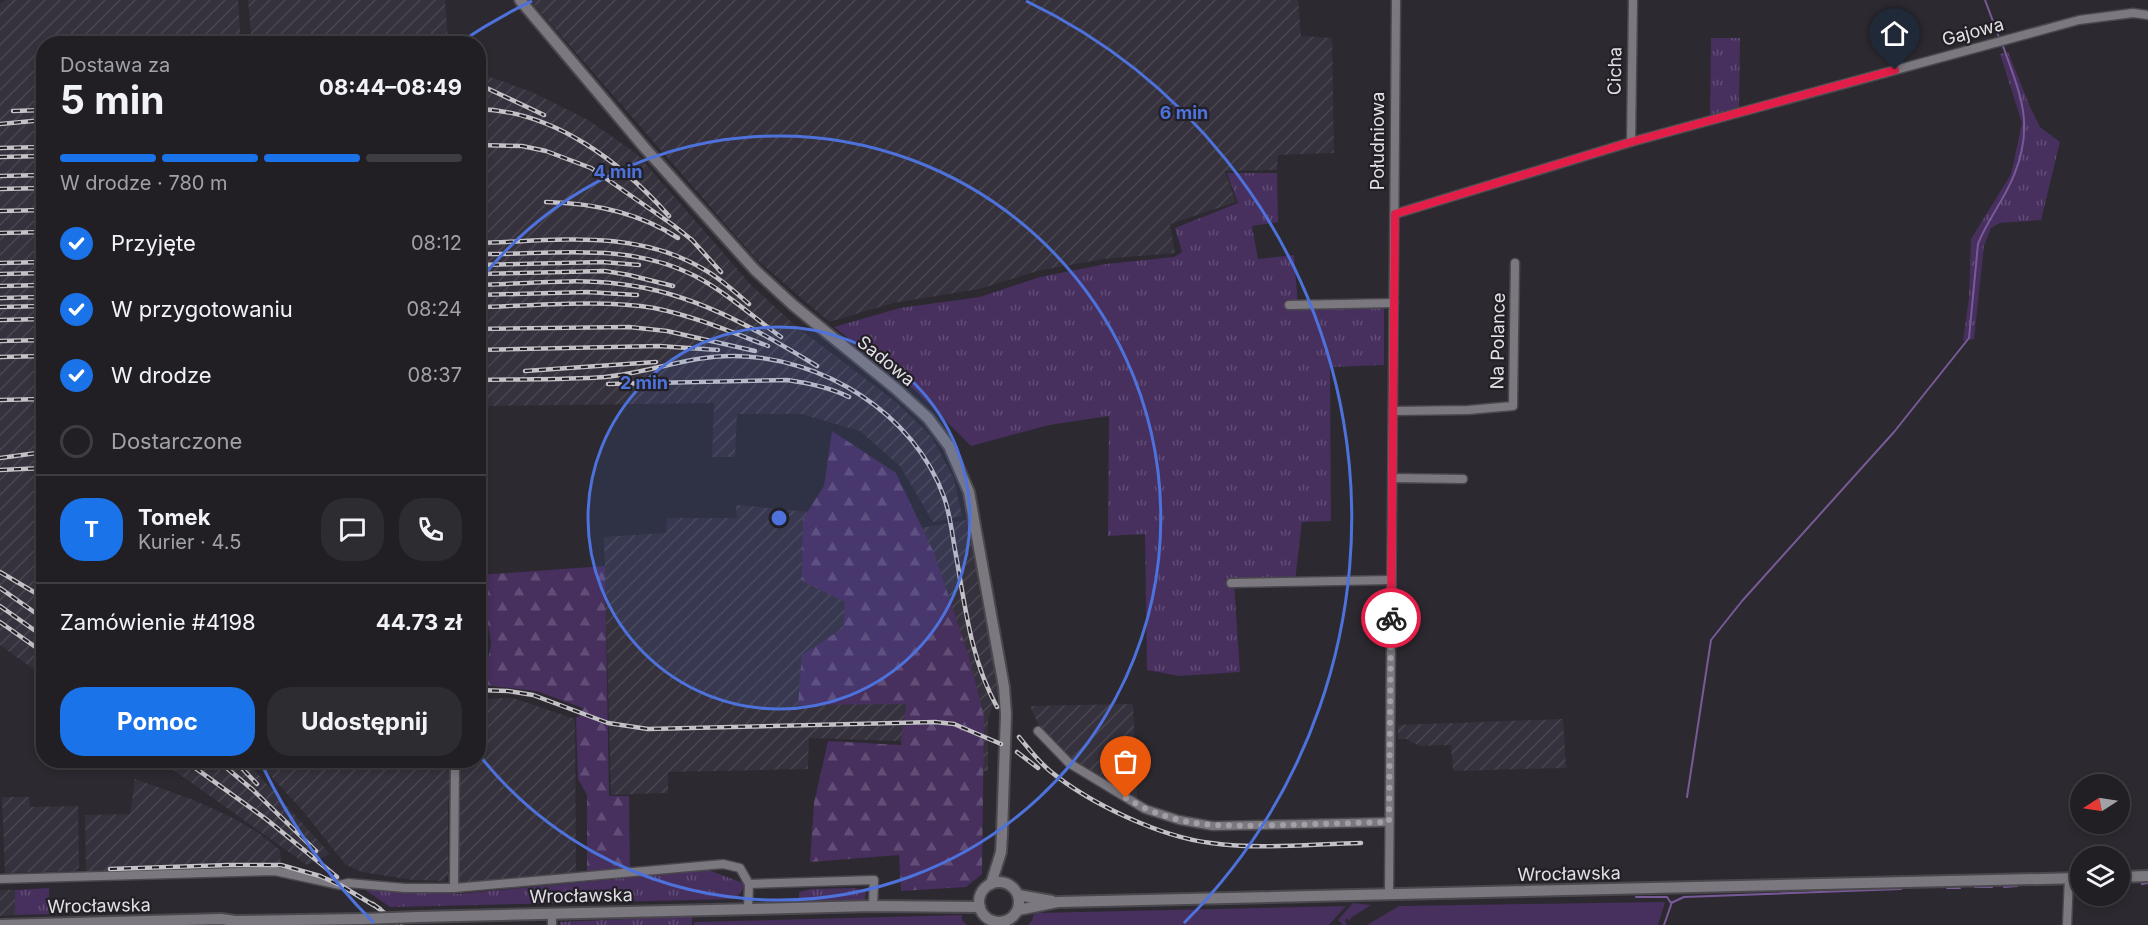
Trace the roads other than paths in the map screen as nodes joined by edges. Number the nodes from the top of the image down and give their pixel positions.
1 (520, 0) edge
2 (1396, 0) edge
3 (1633, 0) edge
4 (2148, 15) edge
5 (1631, 142) junction
6 (1395, 214) junction
7 (1515, 263) dead end
8 (1394, 303) junction
9 (1289, 305) dead end
10 (1393, 411) junction
11 (1393, 478) junction
12 (1463, 479) dead end
13 (1391, 580) junction
14 (1231, 583) dead end
15 (1038, 732) dead end
16 (455, 768) edge
17 (1389, 822) junction
18 (1000, 852) junction
19 (2148, 876) edge
20 (2130, 877) edge
21 (2069, 878) joint
22 (0, 879) edge
23 (749, 884) junction
24 (991, 884) junction
25 (1008, 884) junction
26 (454, 888) junction
27 (1389, 892) junction
28 (1018, 895) junction
29 (980, 896) junction
30 (1058, 902) junction
31 (927, 905) junction
32 (873, 906) junction
33 (980, 907) junction
34 (748, 909) junction
35 (1018, 910) junction
36 (552, 919) edge
37 (235, 921) junction
38 (1008, 922) edge
39 (186, 923) edge
40 (994, 923) edge
41 (0, 925) edge
42 (214, 925) edge
43 (2067, 925) edge

1 - 18 main road, Sadowa
2 - 6 street, Południowa
3 - 5 street, Cicha
4 - 5 street, Gajowa
5 - 6 street, Gajowa
6 - 8 street, Południowa
7 - 10 street, Na Polance
8 - 9 street
8 - 10 street, Południowa
10 - 11 street, Południowa
11 - 12 street
11 - 13 street, Południowa
13 - 14 street
13 - 17 street, Południowa
15 - 17 street
16 - 26 street
17 - 27 street, Południowa
18 - 24 main road, Sadowa
18 - 25 main road, Sadowa
19 - 20 main road
21 - 27 main road, Wrocławska
21 - 43 street
22 - 26 street
23 - 26 street
23 - 32 street
23 - 34 street
24 - 25 main road
24 - 29 main road
25 - 28 main road
27 - 30 main road, Wrocławska
28 - 30 main road, Wrocławska
28 - 35 main road
29 - 31 main road, Wrocławska
29 - 33 main road
30 - 35 main road, Wrocławska
31 - 32 main road, Wrocławska
31 - 33 main road, Wrocławska
32 - 34 main road, Wrocławska
33 - 40 main road
34 - 36 main road, Wrocławska
35 - 38 main road
36 - 37 main road, Wrocławska, bridge
37 - 39 main road, Wrocławska
37 - 42 main road, Wrocławska
38 - 40 main road
39 - 41 main road, Wrocławska

